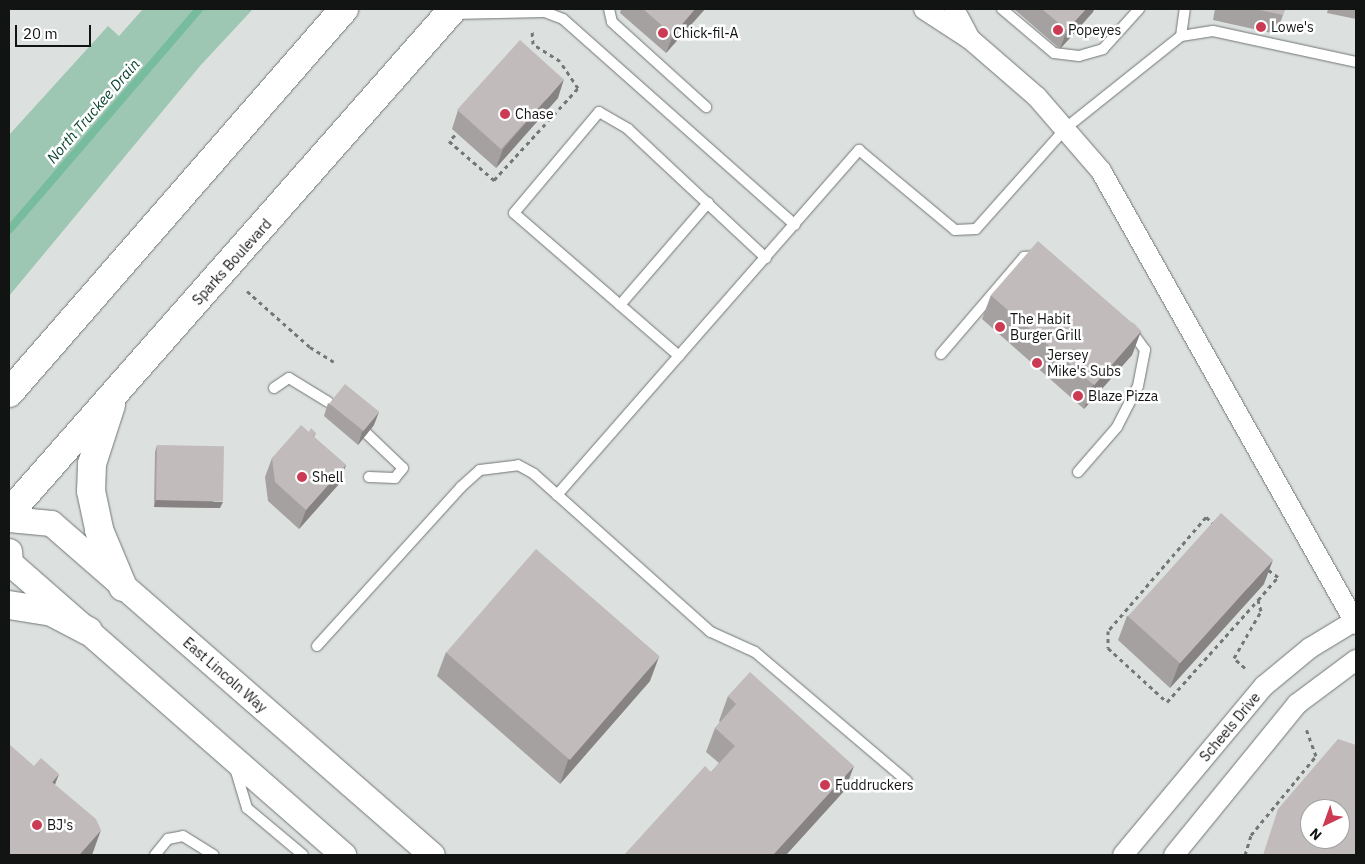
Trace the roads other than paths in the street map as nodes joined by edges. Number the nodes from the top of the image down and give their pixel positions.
1 (344, 9) edge
2 (609, 9) edge
3 (924, 9) edge
4 (954, 9) edge
5 (1002, 9) edge
6 (1139, 9) edge
7 (1185, 9) edge
8 (451, 11) edge
9 (1181, 36) junction
10 (970, 39) junction
11 (1356, 62) edge
12 (706, 107) dead end
13 (1067, 127) junction
14 (708, 203) junction
15 (795, 225) junction
16 (1048, 255) edge
17 (766, 258) junction
18 (620, 305) junction
19 (1124, 321) edge
20 (941, 354) dead end
21 (679, 356) junction
22 (274, 388) dead end
23 (115, 392) junction
24 (9, 393) edge
25 (328, 402) edge
26 (365, 432) edge
27 (1078, 472) dead end
28 (369, 477) dead end
29 (557, 495) junction
30 (9, 513) edge
31 (9, 519) edge
32 (9, 551) edge
33 (123, 587) junction
34 (9, 605) edge
35 (1356, 622) edge
36 (88, 631) junction
37 (317, 646) dead end
38 (1356, 660) edge
39 (232, 758) junction
40 (908, 781) dead end
41 (155, 855) edge
42 (214, 855) edge
43 (303, 855) edge
44 (343, 855) edge
45 (432, 855) edge
46 (1123, 855) edge
47 (1174, 855) edge

1 - 24 main road
2 - 12 lane
3 - 10 street
4 - 10 street
5 - 6 lane
7 - 9 lane
8 - 15 lane
8 - 23 main road, Sparks Boulevard
9 - 11 lane
9 - 13 lane
10 - 13 street
13 - 15 lane
13 - 35 street
14 - 17 lane
14 - 18 lane
14 - 18 lane
15 - 17 lane
16 - 20 lane
17 - 21 lane
18 - 21 lane
19 - 27 lane
21 - 29 lane
22 - 25 lane
23 - 30 main road, Sparks Boulevard
23 - 33 main road
26 - 28 lane
29 - 37 lane
29 - 40 lane
31 - 33 street, East Lincoln Way
32 - 36 street
33 - 45 street, East Lincoln Way
34 - 36 main road
35 - 46 street, Scheels Drive
36 - 39 street
38 - 47 street
39 - 43 lane
39 - 44 street
41 - 42 lane

